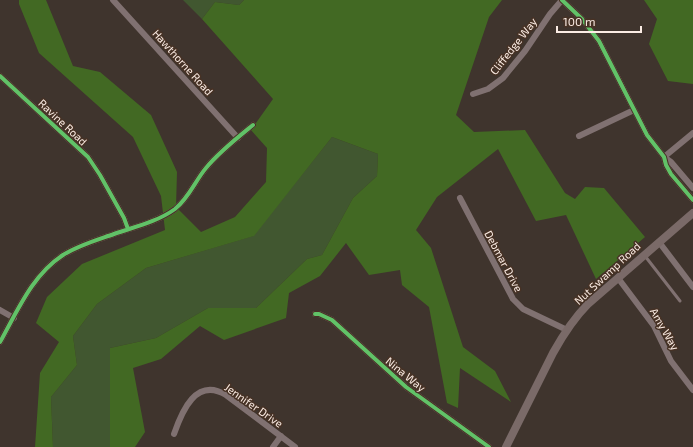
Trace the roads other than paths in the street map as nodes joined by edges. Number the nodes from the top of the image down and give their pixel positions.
1 (113, 0) edge
2 (562, 0) edge
3 (0, 76) edge
4 (473, 94) dead end
5 (634, 110) junction
6 (252, 125) dead end
7 (693, 133) edge
8 (579, 136) dead end
9 (238, 138) junction
10 (664, 157) junction
11 (693, 188) edge
12 (460, 198) dead end
13 (693, 200) edge
14 (693, 212) edge
15 (128, 229) junction
16 (659, 242) junction
17 (644, 255) junction
18 (618, 278) junction
19 (693, 287) edge
20 (680, 301) dead end
21 (0, 310) edge
22 (315, 314) dead end
23 (14, 318) junction
24 (566, 330) junction
25 (0, 342) edge
26 (693, 390) edge
27 (174, 434) dead end
28 (281, 436) junction
29 (273, 447) edge
30 (295, 447) edge
31 (489, 447) edge
32 (506, 447) edge

1 - 9 street, Hawthorne Road
2 - 4 street, Cliffedge Way
2 - 5 street
3 - 15 street, Ravine Road
5 - 8 street
5 - 10 street
6 - 9 street
7 - 10 street
9 - 15 street
10 - 11 street
10 - 13 street
12 - 24 street, Debmar Drive
14 - 16 main road, Nut Swamp Road
15 - 23 street
16 - 17 main road, Nut Swamp Road
16 - 19 street
17 - 18 main road, Nut Swamp Road
17 - 20 lane
18 - 24 main road, Nut Swamp Road
18 - 26 street, Amy Way
21 - 23 street
22 - 31 street, Nina Way
23 - 25 street
24 - 32 main road, Nut Swamp Road
27 - 28 street, Jennifer Drive
28 - 29 street
28 - 30 street, Jennifer Drive

